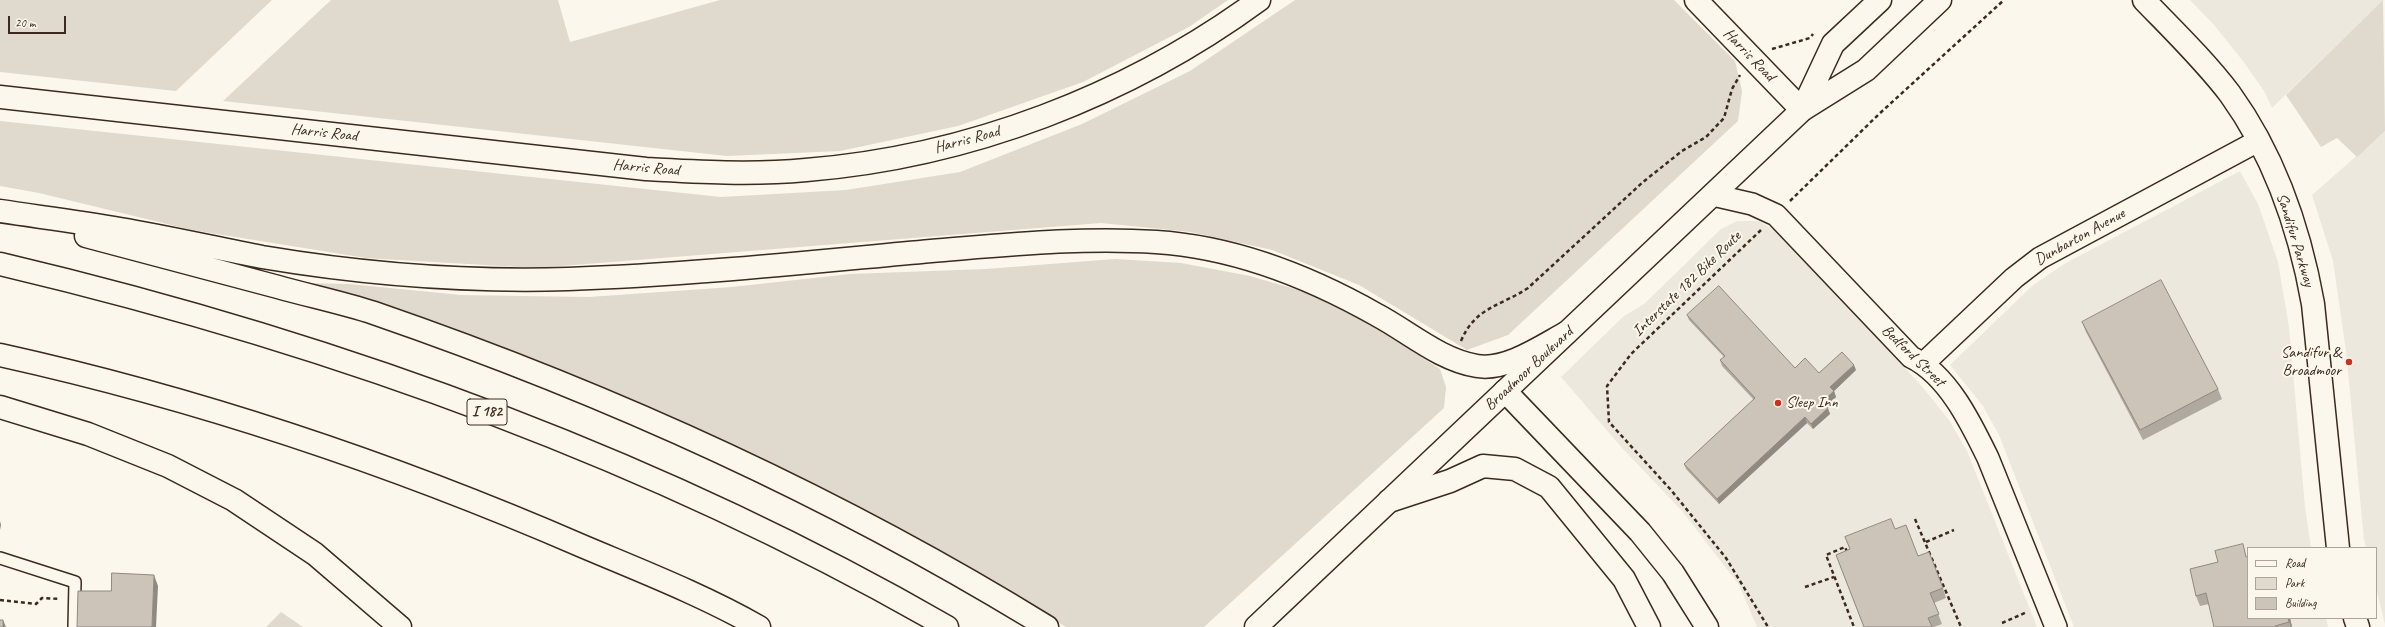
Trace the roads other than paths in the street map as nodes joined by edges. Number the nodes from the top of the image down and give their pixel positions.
1 (1259, 0) edge
2 (1696, 0) edge
3 (1880, 0) edge
4 (1940, 0) edge
5 (2144, 0) edge
6 (0, 97) edge
7 (1802, 110) junction
8 (2258, 141) junction
9 (1713, 195) junction
10 (0, 212) edge
11 (0, 264) edge
12 (1566, 333) junction
13 (0, 356) edge
14 (1924, 363) junction
15 (1505, 391) junction
16 (0, 407) edge
17 (1389, 501) junction
18 (2338, 547) edge
19 (0, 558) edge
20 (756, 626) edge
21 (74, 627) edge
22 (400, 627) edge
23 (947, 627) edge
24 (1048, 627) edge
25 (1256, 627) edge
26 (1650, 627) edge
27 (1707, 627) edge
28 (2056, 627) edge

1 - 6 main road, Harris Road
2 - 7 main road, Harris Road
3 - 7 main road, Broadmoor Boulevard
4 - 7 main road, Broadmoor Boulevard
5 - 8 main road, Sandifur Parkway
7 - 9 main road, Broadmoor Boulevard
8 - 14 street, Dunbarton Avenue
8 - 18 main road, Sandifur Parkway
9 - 12 main road, Broadmoor Boulevard
9 - 14 street, Bedford Street
10 - 12 main road
10 - 24 main road
11 - 23 main road, I 182
12 - 15 main road, Broadmoor Boulevard
13 - 20 main road
14 - 28 street, Bedford Street
15 - 17 main road, Broadmoor Boulevard
15 - 27 main road
16 - 22 main road
17 - 25 main road, Broadmoor Boulevard
17 - 26 main road
19 - 21 lane

